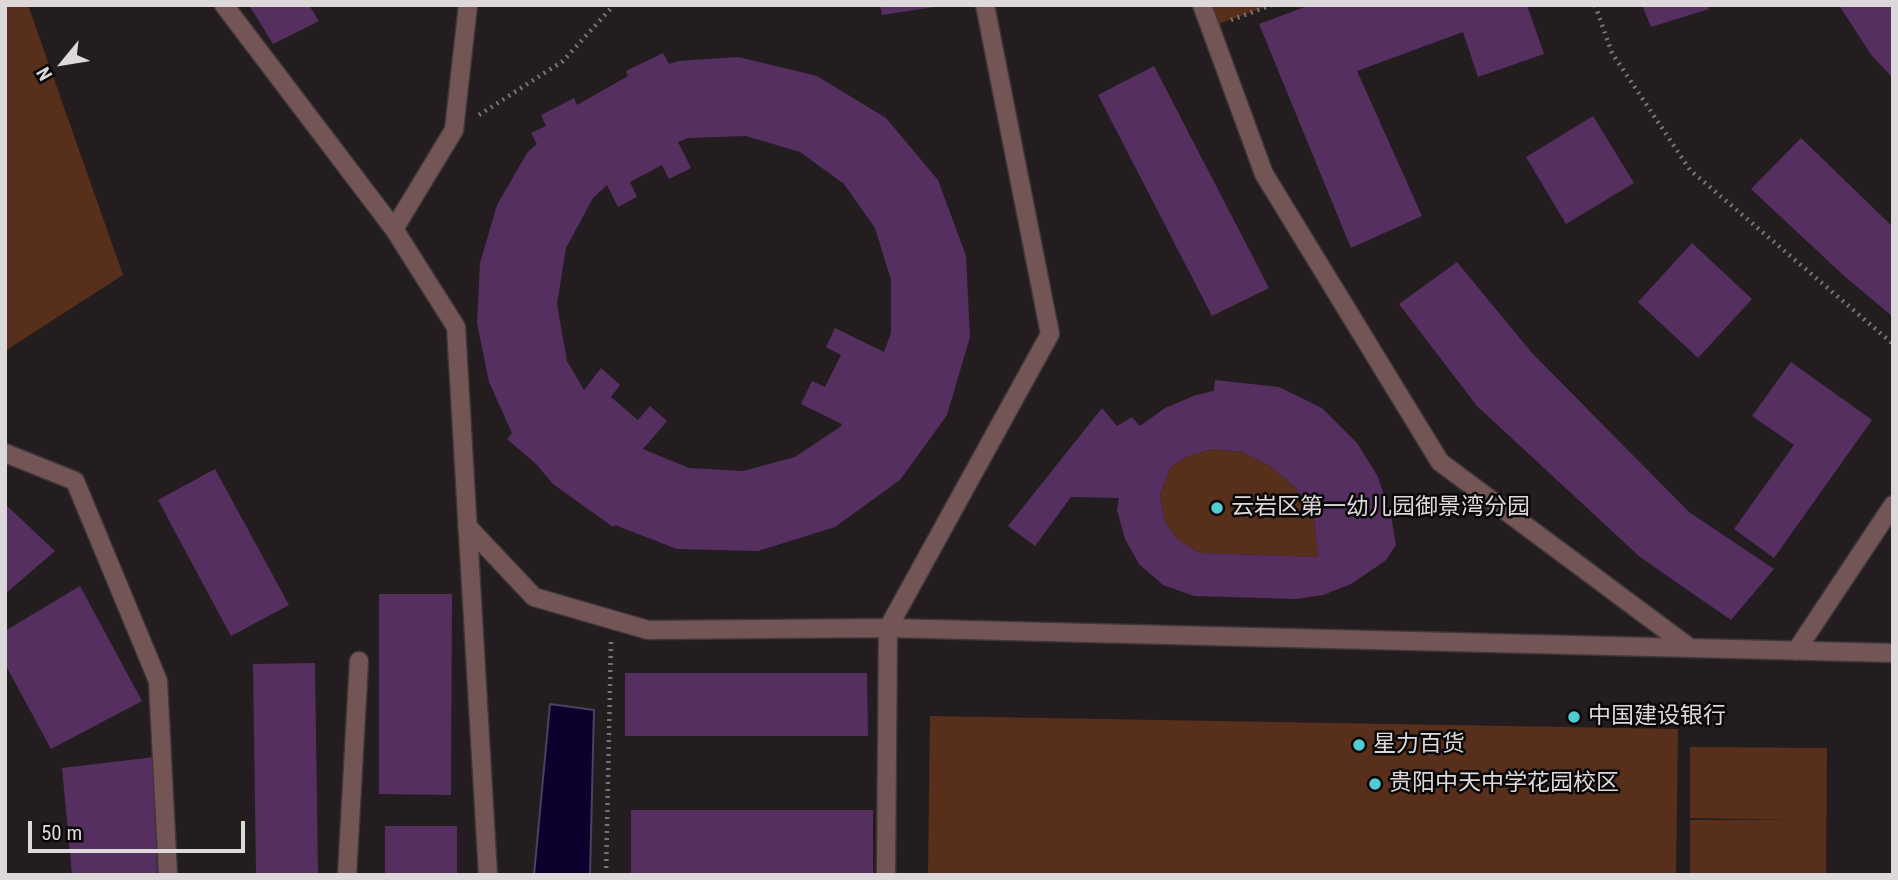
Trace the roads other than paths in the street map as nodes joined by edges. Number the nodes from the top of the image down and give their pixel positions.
1 (223, 5) edge
2 (468, 5) edge
3 (985, 5) edge
4 (1202, 5) edge
5 (394, 229) junction
6 (5, 453) edge
7 (1893, 505) edge
8 (467, 526) junction
9 (888, 628) junction
10 (1690, 648) junction
11 (1796, 651) junction
12 (1893, 653) edge
13 (359, 661) dead end
14 (168, 875) edge
15 (346, 875) edge
16 (488, 875) edge
17 (886, 875) edge

1 - 5 street
2 - 5 street
3 - 9 street
4 - 10 street
5 - 8 street
6 - 14 street
7 - 11 street
8 - 9 street
8 - 16 street
9 - 10 street
9 - 17 street
10 - 11 street
11 - 12 street
13 - 15 street

